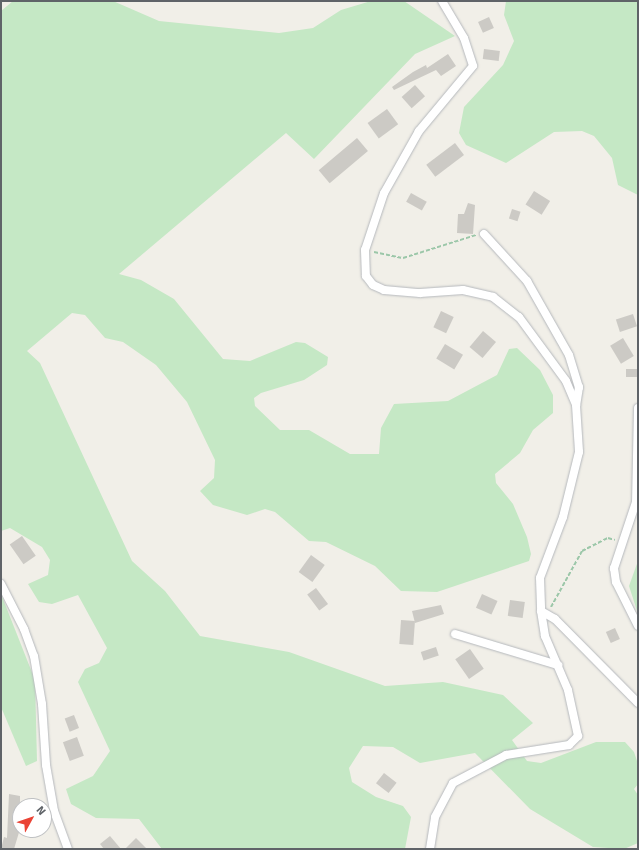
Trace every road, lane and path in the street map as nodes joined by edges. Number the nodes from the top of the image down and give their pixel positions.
1 (442, 1) edge
2 (484, 234) joint
3 (365, 250) junction
4 (576, 405) junction
5 (638, 408) edge
6 (620, 542) junction
7 (1, 584) edge
8 (540, 611) junction
9 (549, 614) junction
10 (638, 626) edge
11 (455, 634) dead end
12 (558, 665) junction
13 (638, 703) edge
14 (68, 849) edge
15 (430, 849) edge

1 - 3 street
2 - 3 path
2 - 4 street
3 - 4 street
4 - 8 street
5 - 6 street
6 - 9 path
6 - 10 street
7 - 14 street
8 - 9 street
8 - 12 street
9 - 13 street
11 - 12 street
12 - 15 street

